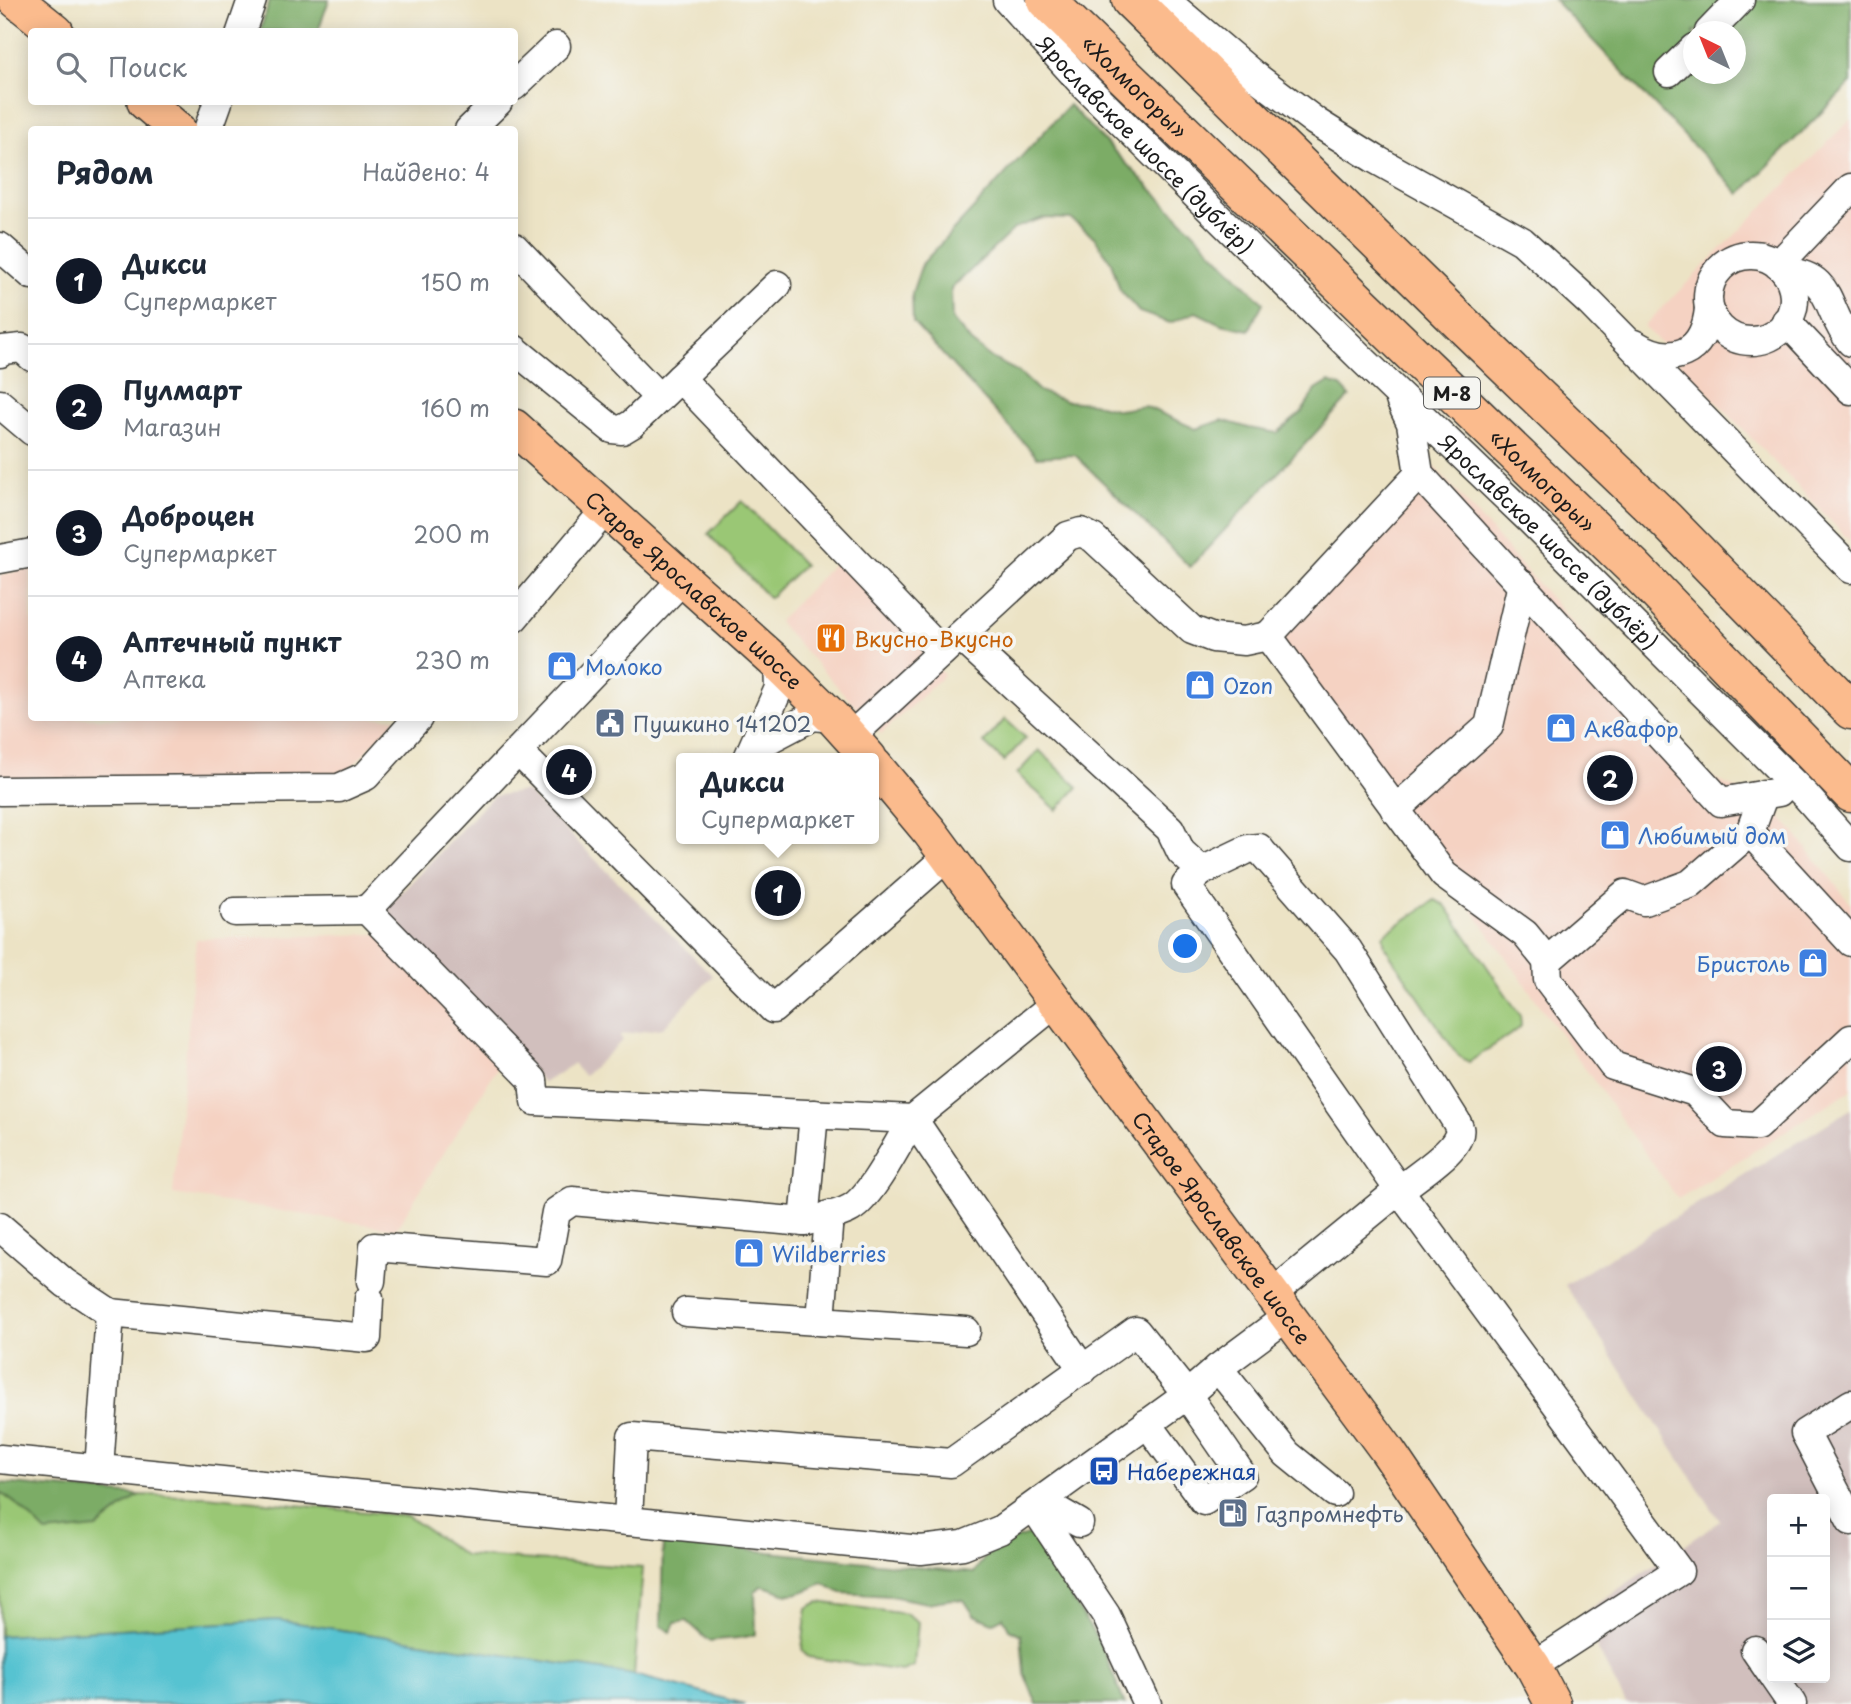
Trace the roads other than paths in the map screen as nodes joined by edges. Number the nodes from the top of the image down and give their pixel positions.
1 (16, 0) edge
2 (252, 0) edge
3 (1007, 0) edge
4 (1046, 0) edge
5 (1132, 0) edge
6 (1166, 0) edge
7 (1740, 0) edge
8 (1720, 21) edge
9 (52, 28) edge
10 (242, 28) edge
11 (556, 46) dead end
12 (1683, 58) edge
13 (1669, 72) dead end
14 (518, 82) edge
15 (149, 105) edge
16 (217, 105) edge
17 (495, 105) edge
18 (173, 126) edge
19 (209, 126) edge
20 (473, 126) edge
21 (1851, 188) edge
22 (0, 247) edge
23 (518, 251) edge
24 (1781, 268) junction
25 (28, 272) edge
26 (777, 285) dead end
27 (1709, 309) junction
28 (1786, 321) junction
29 (1737, 339) junction
30 (1627, 340) junction
31 (1851, 342) edge
32 (518, 352) edge
33 (0, 353) edge
34 (28, 353) edge
35 (1364, 360) junction
36 (680, 378) junction
37 (1851, 390) edge
38 (659, 398) junction
39 (0, 404) edge
40 (1696, 411) junction
41 (28, 428) edge
42 (518, 431) edge
43 (1419, 474) junction
44 (606, 509) junction
45 (28, 554) edge
46 (0, 559) edge
47 (1851, 569) edge
48 (683, 579) junction
49 (1522, 584) junction
50 (518, 613) edge
51 (1268, 636) junction
52 (951, 644) junction
53 (778, 664) junction
54 (1851, 710) edge
55 (415, 721) edge
56 (518, 751) junction
57 (752, 752) edge
58 (859, 753) edge
59 (860, 753) edge
60 (867, 753) edge
61 (879, 775) edge
62 (0, 792) edge
63 (1851, 793) edge
64 (1764, 794) junction
65 (1806, 796) junction
66 (1395, 810) junction
67 (1750, 832) junction
68 (1851, 847) edge
69 (948, 856) junction
70 (1202, 871) junction
71 (367, 910) junction
72 (235, 912) dead end
73 (1851, 942) edge
74 (1547, 961) junction
75 (1056, 1002) junction
76 (1851, 1039) edge
77 (814, 1114) junction
78 (913, 1119) junction
79 (1399, 1190) junction
80 (817, 1218) junction
81 (0, 1227) edge
82 (1280, 1305) junction
83 (110, 1312) junction
84 (686, 1312) dead end
85 (821, 1321) junction
86 (966, 1331) dead end
87 (1218, 1368) junction
88 (1083, 1370) junction
89 (1187, 1395) junction
90 (1851, 1404) edge
91 (1147, 1423) junction
92 (0, 1459) edge
93 (99, 1469) junction
94 (1335, 1493) dead end
95 (1034, 1507) junction
96 (628, 1521) junction
97 (1851, 1521) edge
98 (1079, 1523) dead end
99 (1755, 1650) dead end
100 (1533, 1666) junction
101 (1767, 1667) edge
102 (1778, 1683) edge
103 (1147, 1704) edge
104 (1553, 1704) edge
105 (1792, 1704) edge

1 - 9 main road
2 - 10 street
3 - 35 street, Ярославское шоссе (дублёр)
4 - 63 highway, «Холмогоры» / М-8
5 - 54 highway, М-8
6 - 30 street
7 - 8 street
11 - 14 street
12 - 13 street
15 - 18 main road
16 - 19 street
17 - 20 street
21 - 24 street
22 - 25 street
23 - 38 street
24 - 27 street
24 - 28 street
24 - 31 street
26 - 36 street
27 - 29 street
27 - 30 street
28 - 29 street
28 - 37 street
29 - 40 street
30 - 40 street
32 - 38 street
33 - 34 street
35 - 43 street
35 - 65 street, Ярославское шоссе (дублёр)
36 - 38 street
36 - 52 street
39 - 41 street
40 - 47 street
42 - 44 main road, Старое Ярославское шоссе
43 - 49 street
43 - 51 street
44 - 48 main road, Старое Ярославское шоссе
44 - 50 street
45 - 46 street
48 - 53 main road, Старое Ярославское шоссе
48 - 56 street
49 - 64 street
49 - 66 street
51 - 52 street
51 - 66 street
52 - 60 street
52 - 70 street
53 - 57 street
53 - 59 main road, Старое Ярославское шоссе
55 - 62 street
56 - 69 street
56 - 71 street
57 - 58 street
61 - 69 main road, Старое Ярославское шоссе
64 - 65 street
64 - 67 street
65 - 68 street, Ярославское шоссе (дублёр)
66 - 74 street
67 - 73 street
67 - 74 street
69 - 75 main road, Старое Ярославское шоссе
70 - 79 street
70 - 79 street
71 - 72 street
71 - 77 street
74 - 76 street
75 - 78 street
75 - 82 main road, Старое Ярославское шоссе
77 - 78 street
77 - 80 street
78 - 80 street
78 - 88 street
79 - 82 street
79 - 100 street
80 - 83 street
80 - 85 street
81 - 83 street
82 - 87 street
82 - 100 main road, Старое Ярославское шоссе
83 - 93 street
84 - 85 street
85 - 86 street
87 - 89 street
87 - 94 street
88 - 89 street
88 - 96 street
89 - 91 street
89 - 91 street
90 - 97 street
91 - 95 street
92 - 93 street
93 - 96 street
95 - 96 street
95 - 98 street
95 - 103 street
99 - 101 street
100 - 104 main road, Старое Ярославское шоссе
102 - 105 street

